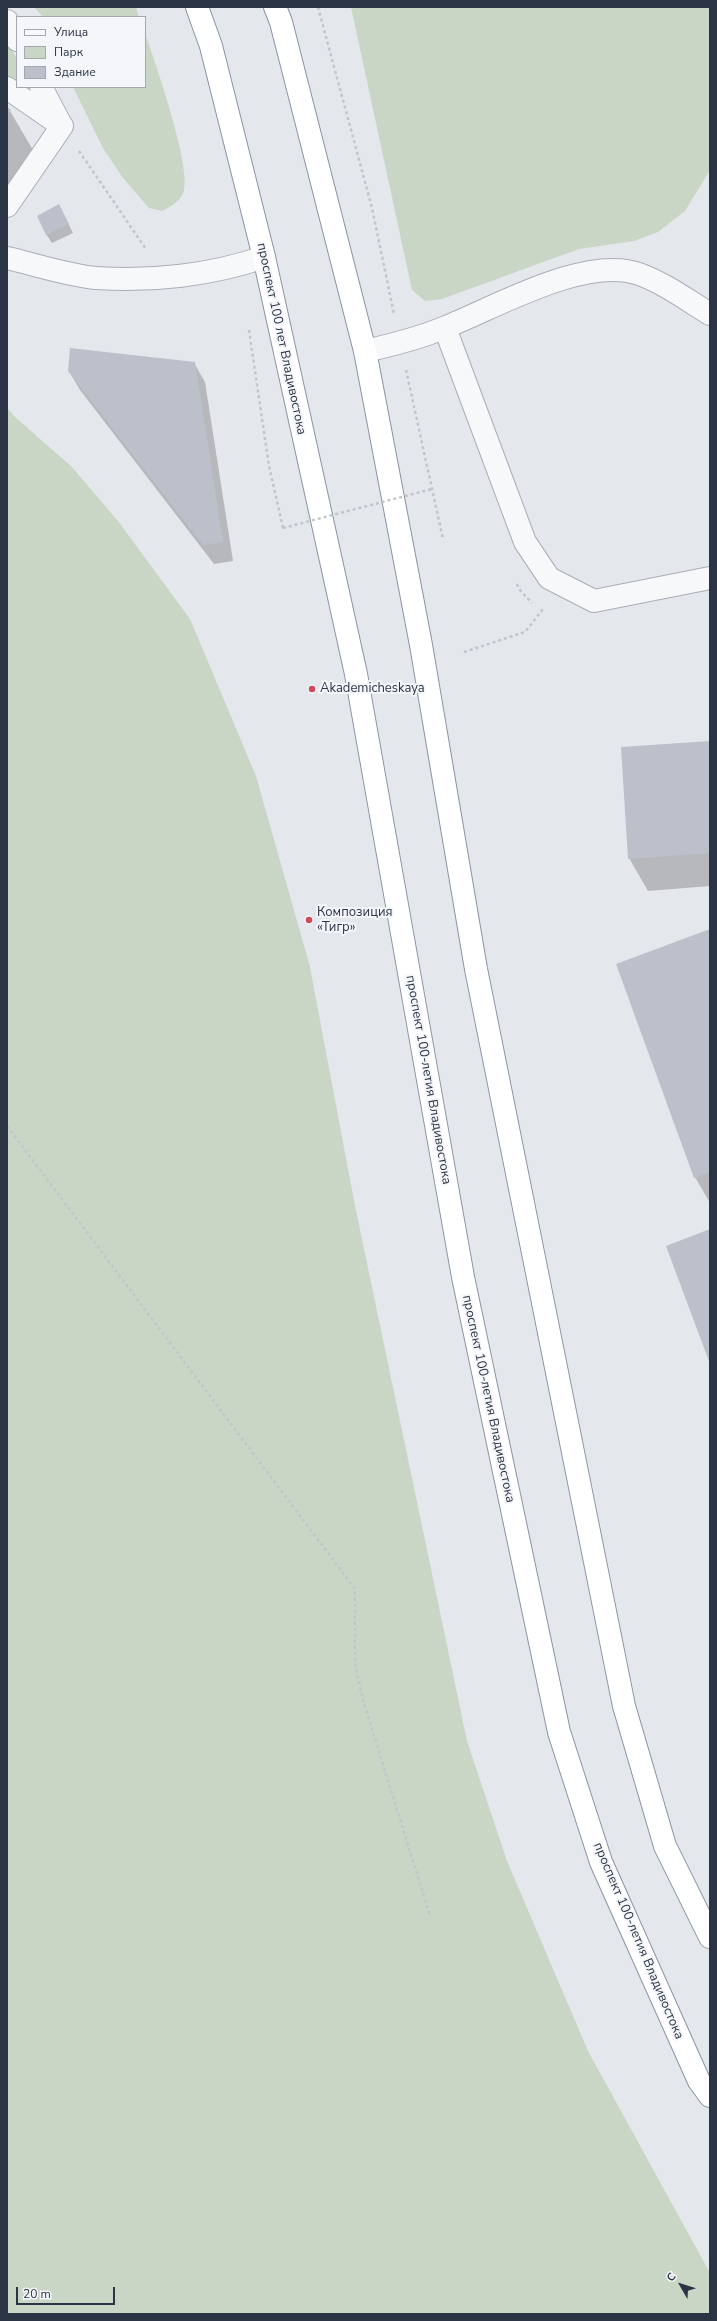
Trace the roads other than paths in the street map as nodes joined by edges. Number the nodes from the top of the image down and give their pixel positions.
1 (196, 7) edge
2 (275, 7) edge
3 (7, 21) edge
4 (16, 38) edge
5 (7, 88) edge
6 (43, 88) edge
7 (62, 126) junction
8 (8, 204) edge
9 (264, 257) junction
10 (7, 258) edge
11 (710, 314) edge
12 (445, 328) junction
13 (365, 351) junction
14 (710, 578) edge
15 (356, 674) joint
16 (710, 1937) edge
17 (710, 2096) edge

1 - 9 highway, проспект 100 лет Владивостока
2 - 13 highway
3 - 4 street
5 - 7 street
6 - 7 street
7 - 8 street
9 - 10 street
9 - 15 highway, проспект 100 лет Владивостока
11 - 12 street
12 - 13 street
12 - 14 street
13 - 16 highway
15 - 17 highway, проспект 100-летия Владивостока

